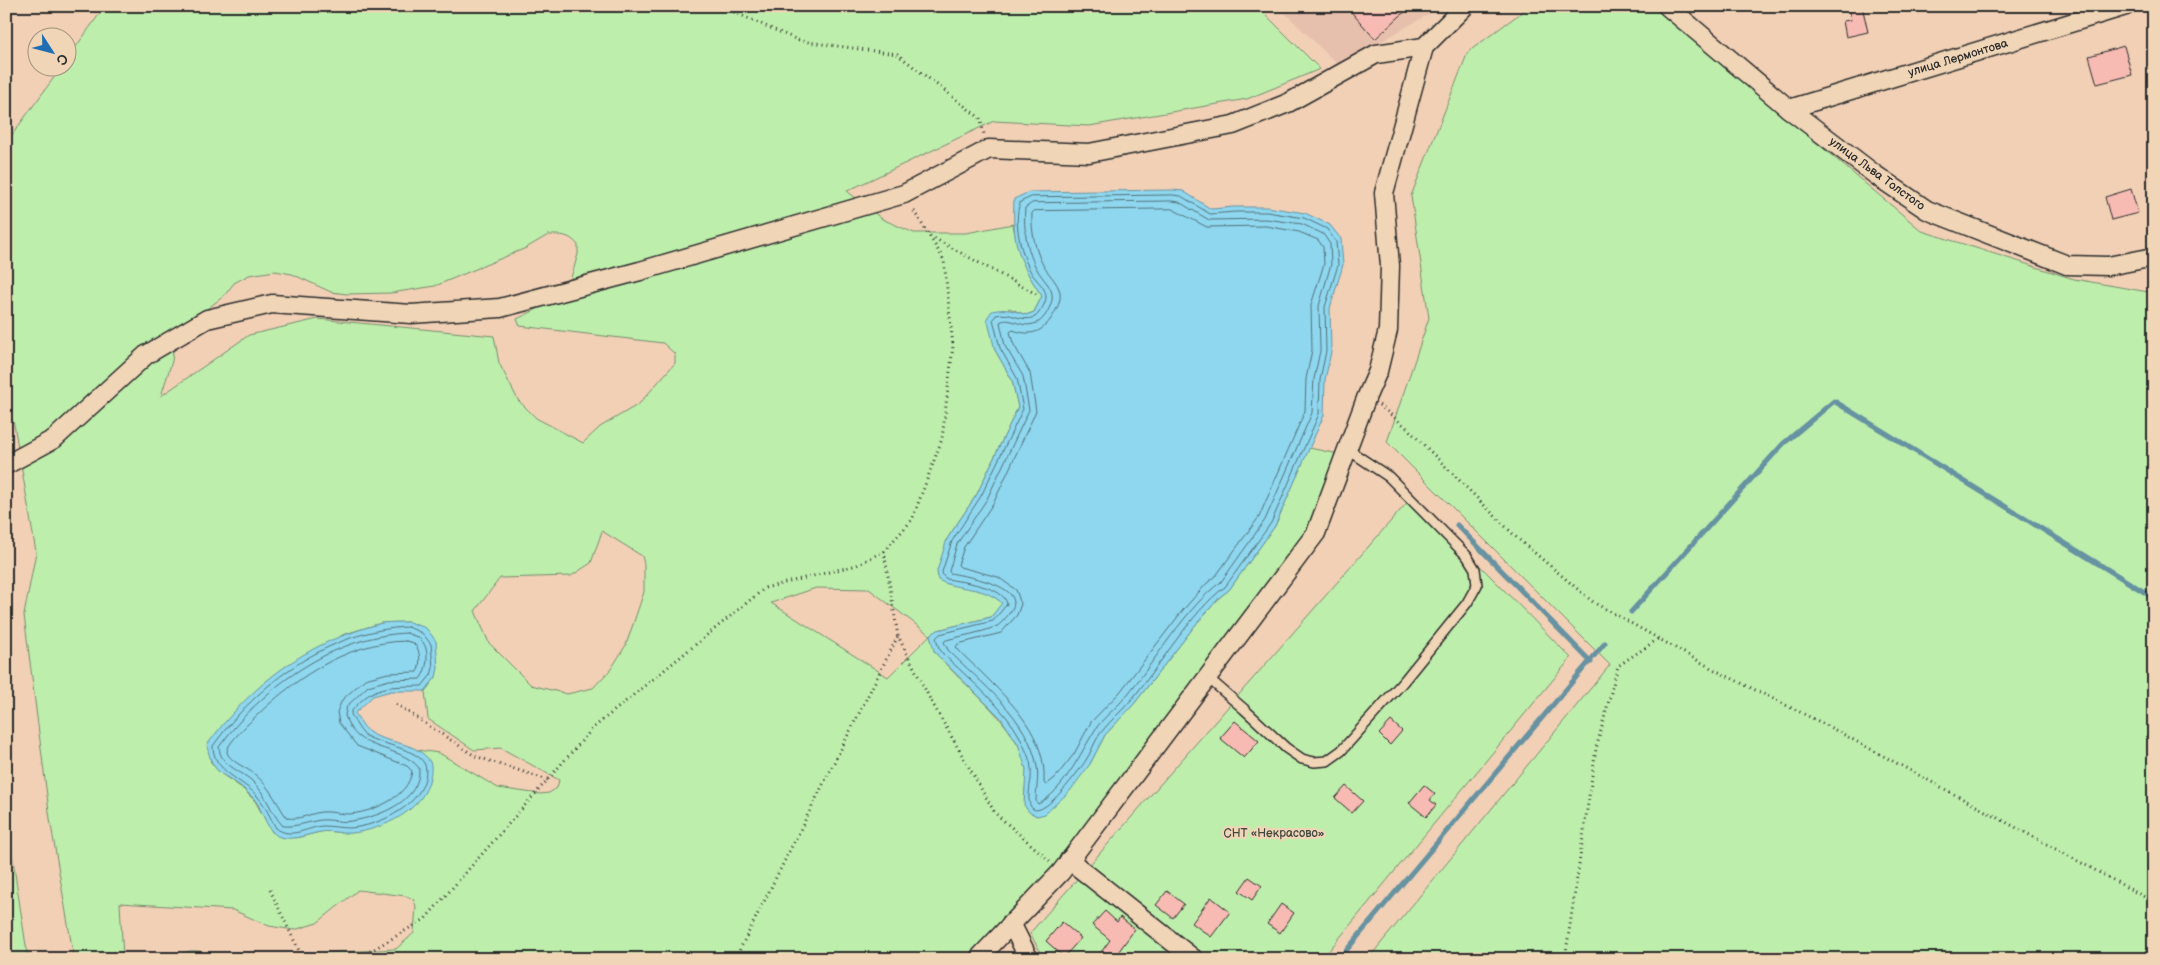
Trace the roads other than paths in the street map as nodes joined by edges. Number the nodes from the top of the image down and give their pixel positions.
1 (1464, 6) edge
2 (1666, 6) edge
3 (2126, 6) edge
4 (1424, 47) junction
5 (1789, 109) junction
6 (2154, 257) edge
7 (1347, 449) junction
8 (6, 465) edge
9 (1207, 677) junction
10 (1065, 866) junction
11 (1012, 923) junction
12 (978, 959) edge
13 (1029, 959) edge
14 (1194, 959) edge

1 - 4 street
2 - 5 street, улица Льва Толстого
3 - 5 street, улица Лермонтова
4 - 7 street
4 - 8 street
5 - 6 street, улица Льва Толстого
7 - 9 street
7 - 9 lane
9 - 10 street
10 - 11 street
10 - 14 street
11 - 12 street
11 - 13 street

